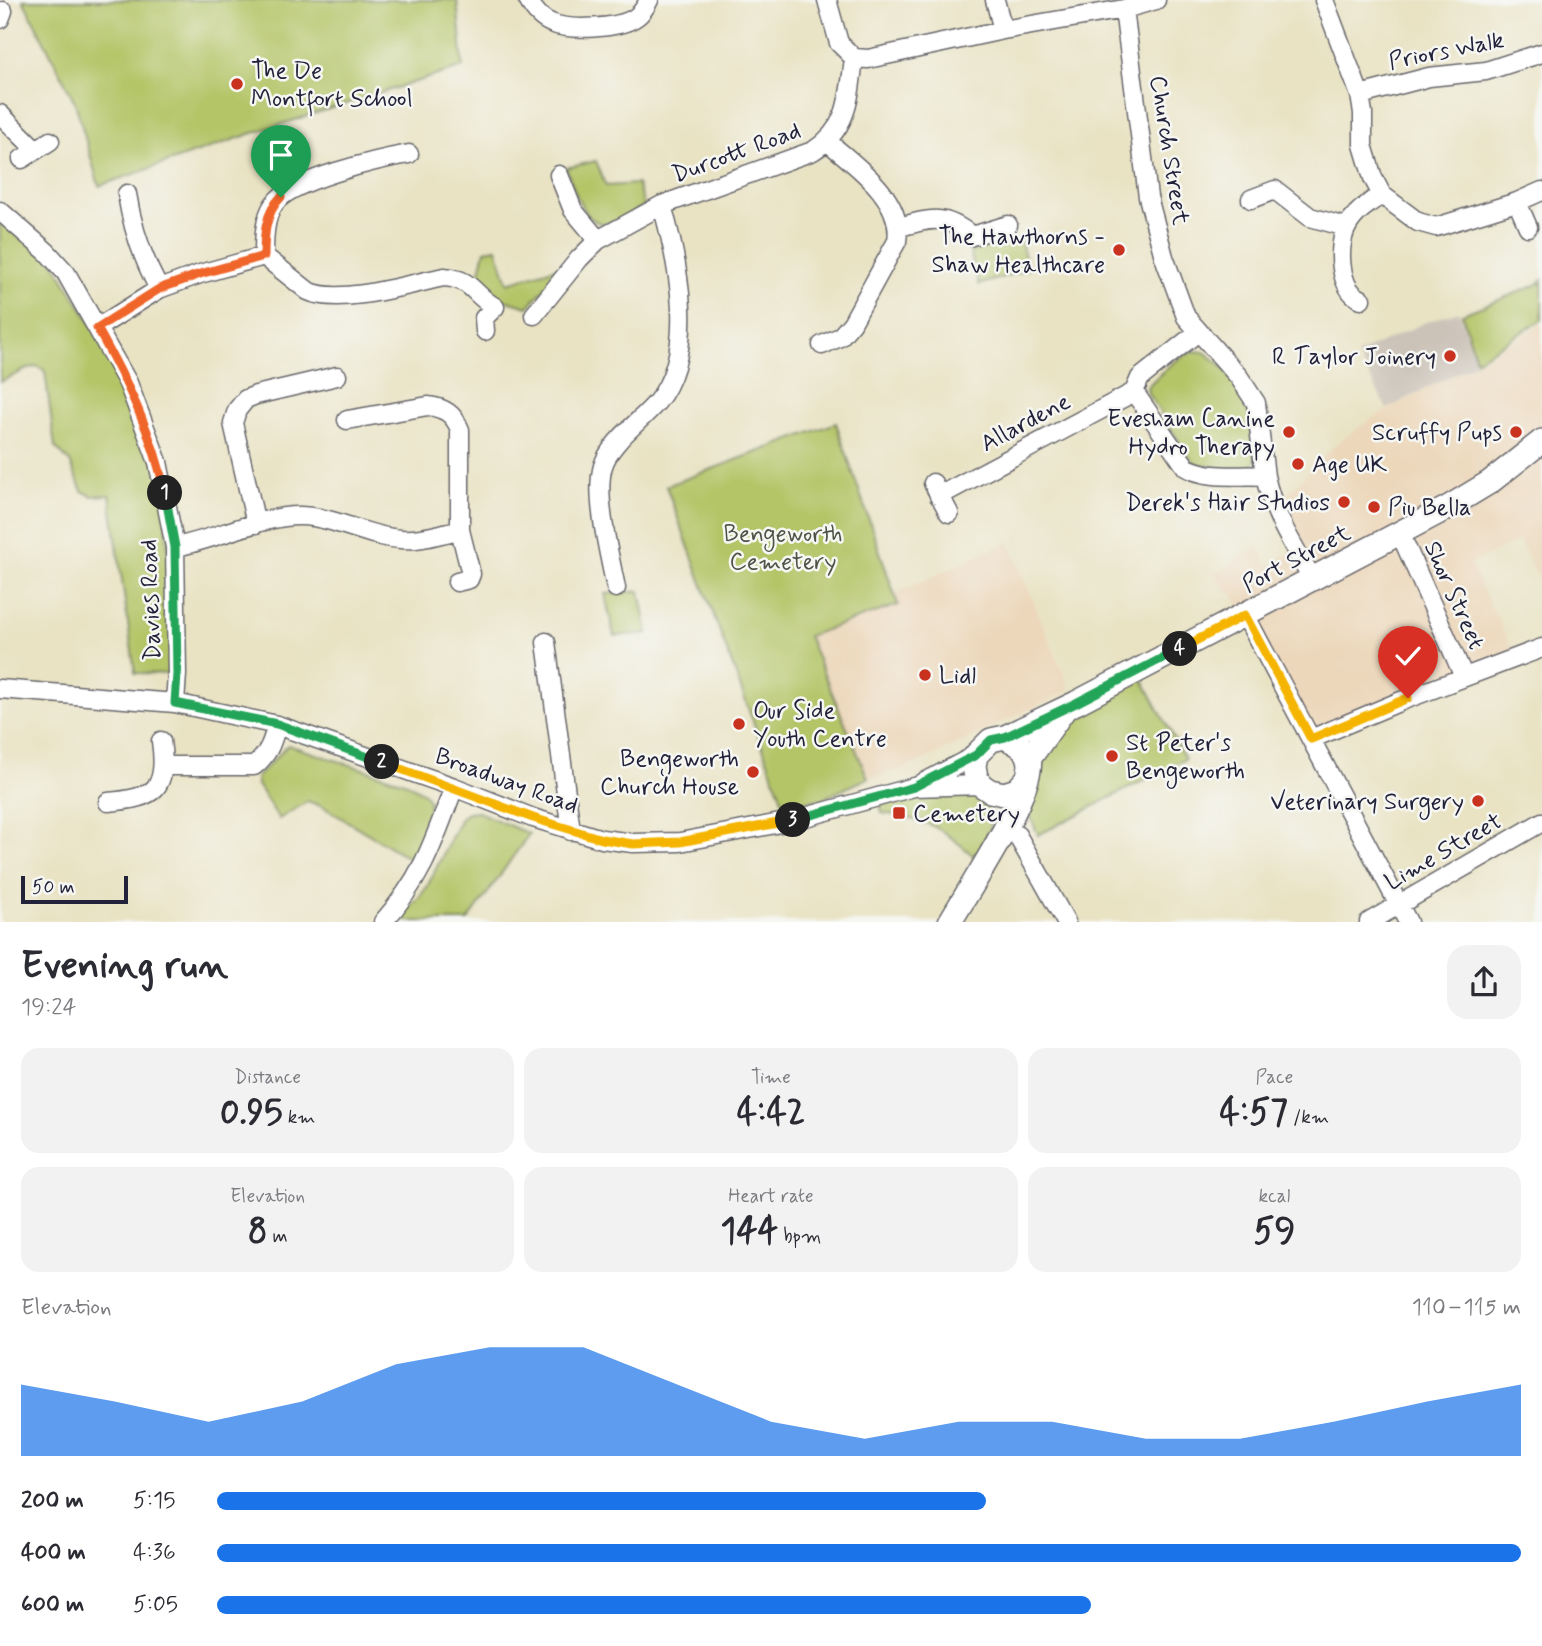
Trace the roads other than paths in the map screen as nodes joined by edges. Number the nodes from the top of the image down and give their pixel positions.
1 (528, 0) edge
2 (649, 0) edge
3 (827, 0) edge
4 (995, 0) edge
5 (1156, 0) edge
6 (1324, 0) edge
7 (1133, 5) edge
8 (1003, 30) junction
9 (1542, 53) edge
10 (854, 58) junction
11 (1360, 95) junction
12 (0, 114) edge
13 (828, 142) junction
14 (36, 150) dead end
15 (409, 154) dead end
16 (559, 175) dead end
17 (1542, 191) edge
18 (1382, 195) junction
19 (1251, 199) dead end
20 (1517, 202) junction
21 (123, 205) dead end
22 (662, 205) junction
23 (0, 211) edge
24 (1008, 225) dead end
25 (900, 227) junction
26 (1346, 227) junction
27 (1528, 227) dead end
28 (598, 240) junction
29 (264, 256) junction
30 (159, 289) junction
31 (1361, 299) dead end
32 (534, 315) dead end
33 (97, 328) junction
34 (485, 331) dead end
35 (1198, 332) junction
36 (822, 345) dead end
37 (337, 376) dead end
38 (1134, 391) junction
39 (347, 420) dead end
40 (1542, 441) edge
41 (1265, 476) junction
42 (948, 513) dead end
43 (256, 524) junction
44 (460, 530) junction
45 (1400, 533) junction
46 (175, 547) junction
47 (1312, 578) junction
48 (457, 582) dead end
49 (616, 588) dead end
50 (1245, 615) junction
51 (546, 642) dead end
52 (1542, 648) edge
53 (1464, 677) junction
54 (1, 690) edge
55 (175, 703) junction
56 (1066, 708) junction
57 (277, 724) junction
58 (1005, 737) junction
59 (1311, 739) junction
60 (161, 741) dead end
61 (976, 755) junction
62 (165, 766) junction
63 (1028, 769) junction
64 (454, 787) junction
65 (914, 787) junction
66 (986, 788) junction
67 (108, 802) dead end
68 (1542, 822) edge
69 (571, 831) junction
70 (1004, 831) junction
71 (1399, 905) junction
72 (383, 922) edge
73 (950, 922) edge
74 (1066, 922) edge
75 (1369, 922) edge
76 (1408, 922) edge

1 - 2 street
3 - 10 street
4 - 8 street
5 - 7 street
6 - 11 street
7 - 8 street
7 - 35 street, Church Street
8 - 10 street
9 - 11 street, Priors Walk
10 - 13 street, Durcott Road
11 - 18 street
12 - 14 street
13 - 22 street, Durcott Road
13 - 25 street
15 - 29 street
16 - 28 street
17 - 20 street
18 - 20 street
18 - 26 street
19 - 26 street
20 - 27 street
21 - 30 street
22 - 28 street, Durcott Road
22 - 49 street
23 - 33 street, Davies Road
24 - 25 street
25 - 36 street
26 - 31 street
28 - 32 street, Durcott Road
29 - 30 street
29 - 34 street
30 - 33 street
33 - 46 street, Davies Road
35 - 38 street
35 - 41 street, Church Street
37 - 43 street
38 - 41 street
38 - 42 street, Allardene
39 - 44 street
40 - 45 main road, Port Street
41 - 47 street, Church Street
43 - 44 street
43 - 46 street
44 - 48 street
45 - 47 main road, Port Street
45 - 53 street, Shor Street
46 - 55 street, Davies Road
47 - 50 main road, Port Street
50 - 56 main road, Port Street
50 - 59 street
51 - 69 street
52 - 53 street
53 - 59 street
54 - 55 street, Broadway Road
55 - 57 street, Broadway Road
56 - 58 main road, Port Street
56 - 63 main road, Port Street
57 - 62 street
57 - 64 street, Broadway Road
58 - 61 main road
58 - 63 main road
59 - 71 street
60 - 62 street
61 - 65 street, Broadway Road
61 - 66 main road
62 - 67 street
63 - 66 main road
63 - 70 main road
64 - 69 street, Broadway Road
64 - 72 street
65 - 66 street, Broadway Road
65 - 69 street, Broadway Road
66 - 70 main road
68 - 71 street, Lime Street
70 - 73 main road
70 - 74 street
71 - 75 street, Lime Street
71 - 76 street

